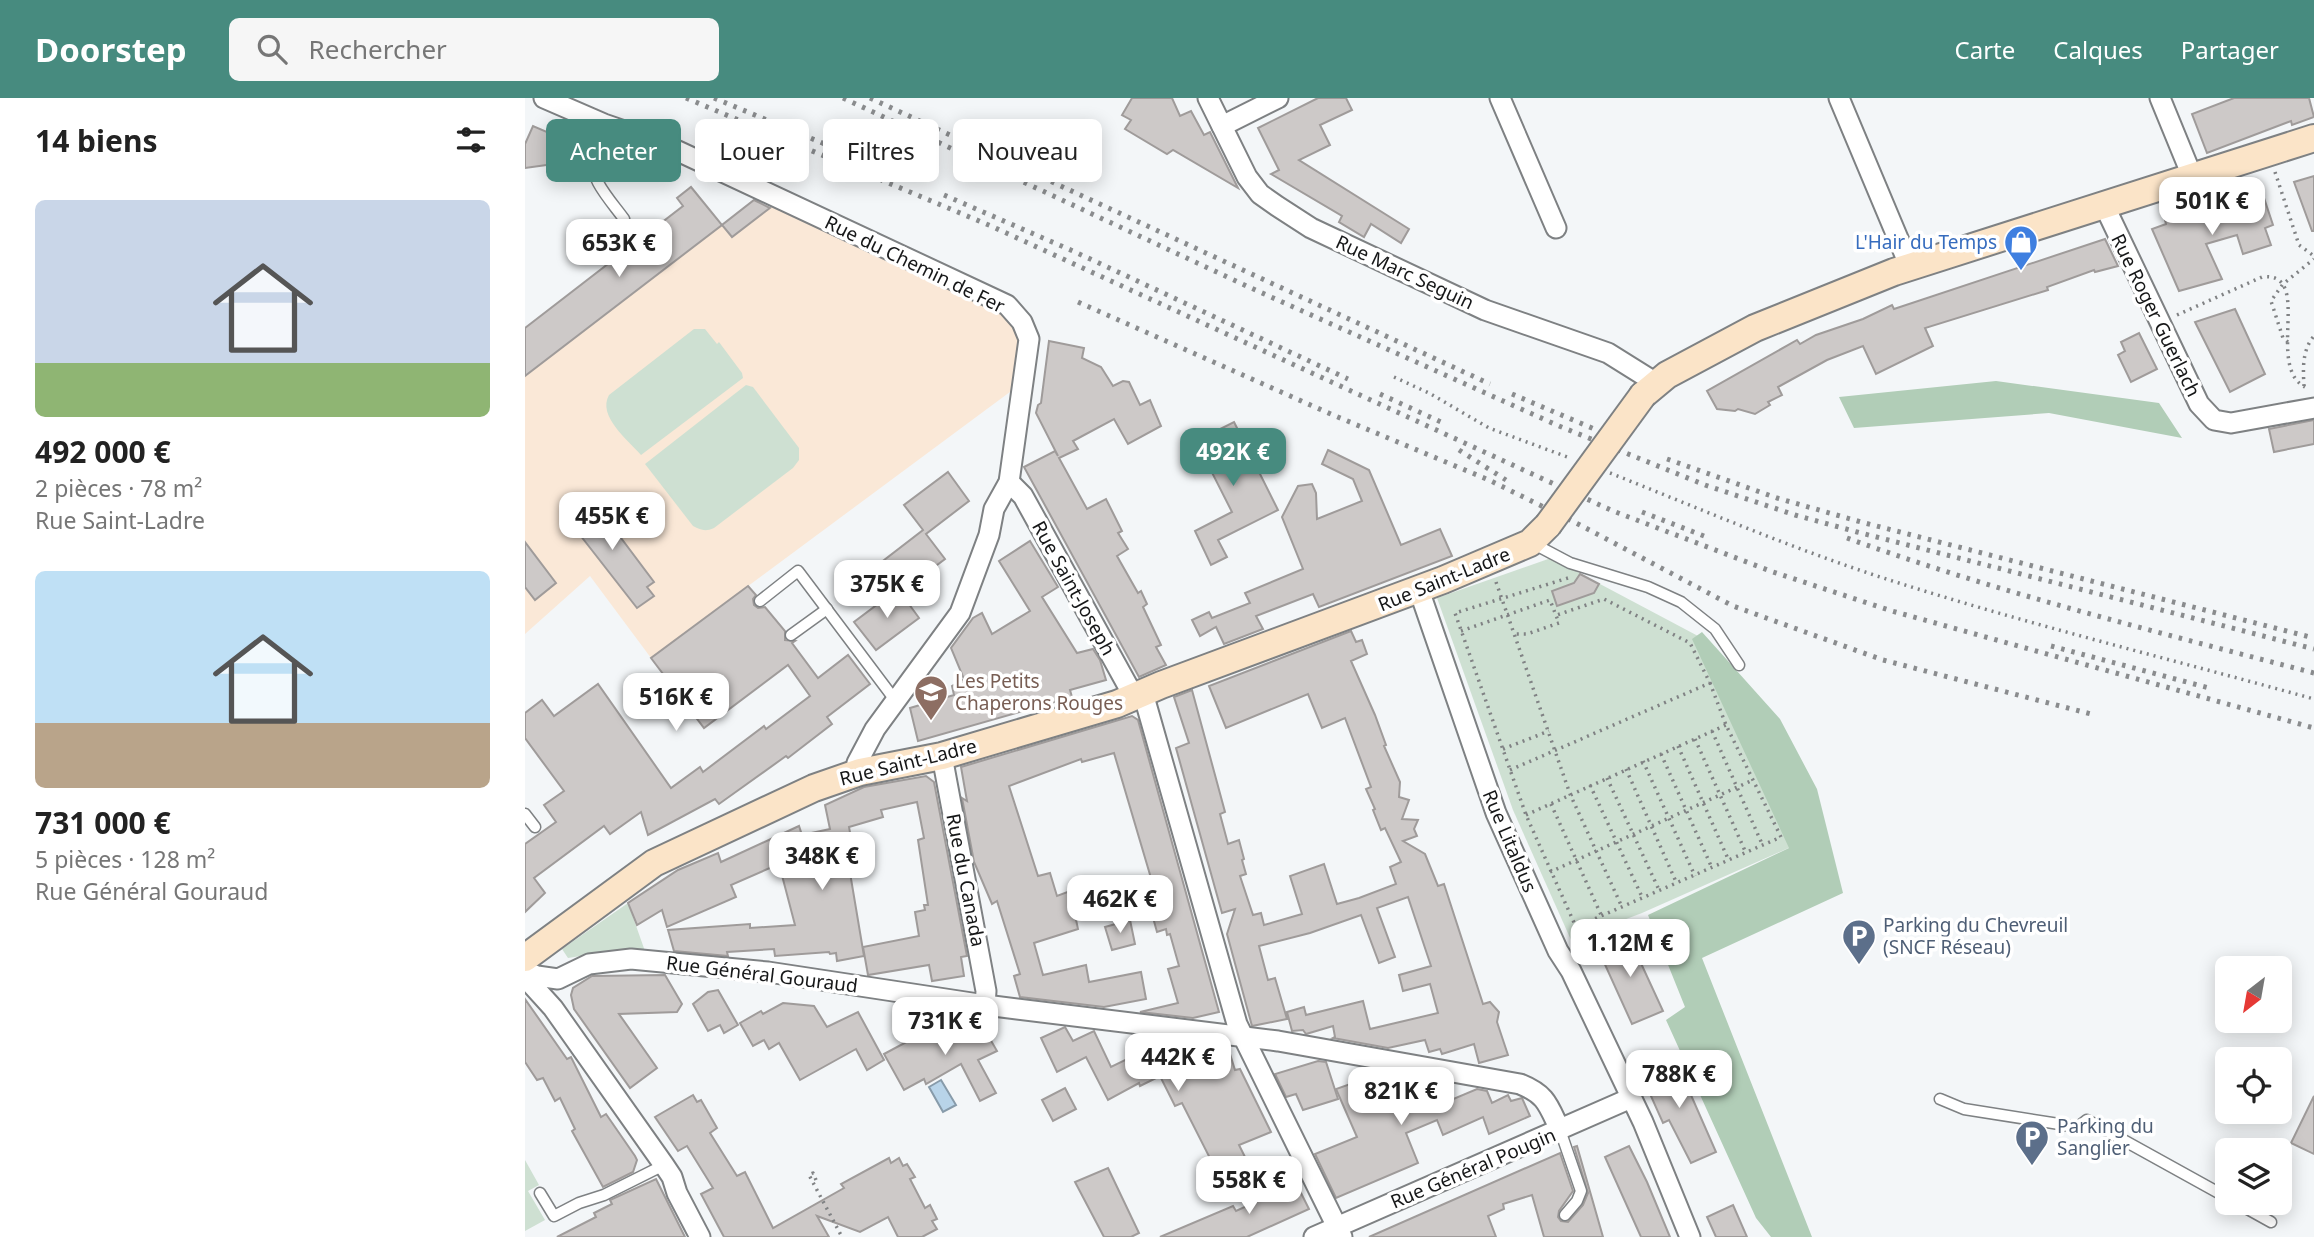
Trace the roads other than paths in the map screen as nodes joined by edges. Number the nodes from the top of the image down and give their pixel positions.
1 (544, 98) edge
2 (1208, 98) edge
3 (1278, 98) edge
4 (1500, 98) edge
5 (1839, 98) edge
6 (2160, 98) edge
7 (592, 119) edge
8 (1222, 126) junction
9 (2314, 138) edge
10 (681, 152) edge
11 (2192, 176) junction
12 (598, 182) edge
13 (2104, 205) junction
14 (624, 219) dead end
15 (1556, 228) dead end
16 (1910, 267) junction
17 (1650, 389) junction
18 (2311, 409) edge
19 (1009, 482) junction
20 (1539, 534) junction
21 (1419, 590) junction
22 (760, 601) dead end
23 (827, 609) junction
24 (791, 635) dead end
25 (1739, 665) dead end
26 (1139, 695) junction
27 (895, 700) junction
28 (942, 755) junction
29 (860, 772) junction
30 (525, 814) edge
31 (535, 827) dead end
32 (525, 958) edge
33 (525, 971) edge
34 (525, 977) edge
35 (985, 1005) junction
36 (1242, 1037) junction
37 (1631, 1098) junction
38 (1940, 1100) dead end
39 (1560, 1130) junction
40 (664, 1165) junction
41 (2215, 1191) edge
42 (540, 1193) dead end
43 (1566, 1214) dead end
44 (2258, 1215) edge
45 (2270, 1222) dead end
46 (1340, 1232) edge
47 (700, 1237) edge
48 (1314, 1237) edge
49 (1690, 1237) edge

1 - 7 street, Rue du Chemin de Fer
2 - 8 street, Rue Marc Seguin
3 - 8 street
4 - 15 street
5 - 16 street
6 - 11 street
8 - 17 street, Rue Marc Seguin
9 - 11 street
10 - 19 street, Rue du Chemin de Fer
11 - 13 street
12 - 14 lane
13 - 16 street
13 - 18 street, Rue Roger Guerlach
16 - 17 street
17 - 20 street, bridge
19 - 26 street, Rue Saint-Joseph
19 - 27 street, Rue du Chemin de Fer
20 - 21 street, Rue Saint-Ladre
20 - 25 lane
21 - 26 street, Rue Saint-Ladre
21 - 37 street, Rue Litaldus
22 - 23 lane
23 - 24 lane
23 - 27 lane
26 - 28 street, Rue Saint-Ladre
26 - 36 street, Rue Saint-Joseph
27 - 29 street, Rue du Chemin de Fer
28 - 29 street, Rue Saint-Ladre
28 - 35 street, Rue du Canada
29 - 32 street, Rue Saint-Ladre
30 - 31 lane
33 - 35 street, Rue Général Gouraud
34 - 40 street
35 - 36 street, Rue Général Gouraud
36 - 39 street, Rue Général Gouraud
36 - 46 street, Rue Saint-Joseph
37 - 39 street, Rue Général Pougin
37 - 49 street, Rue Litaldus
38 - 41 lane
39 - 43 lane
39 - 46 street, Rue Général Pougin
40 - 42 lane
40 - 47 street
44 - 45 lane
46 - 48 street, Rue Général Pougin

